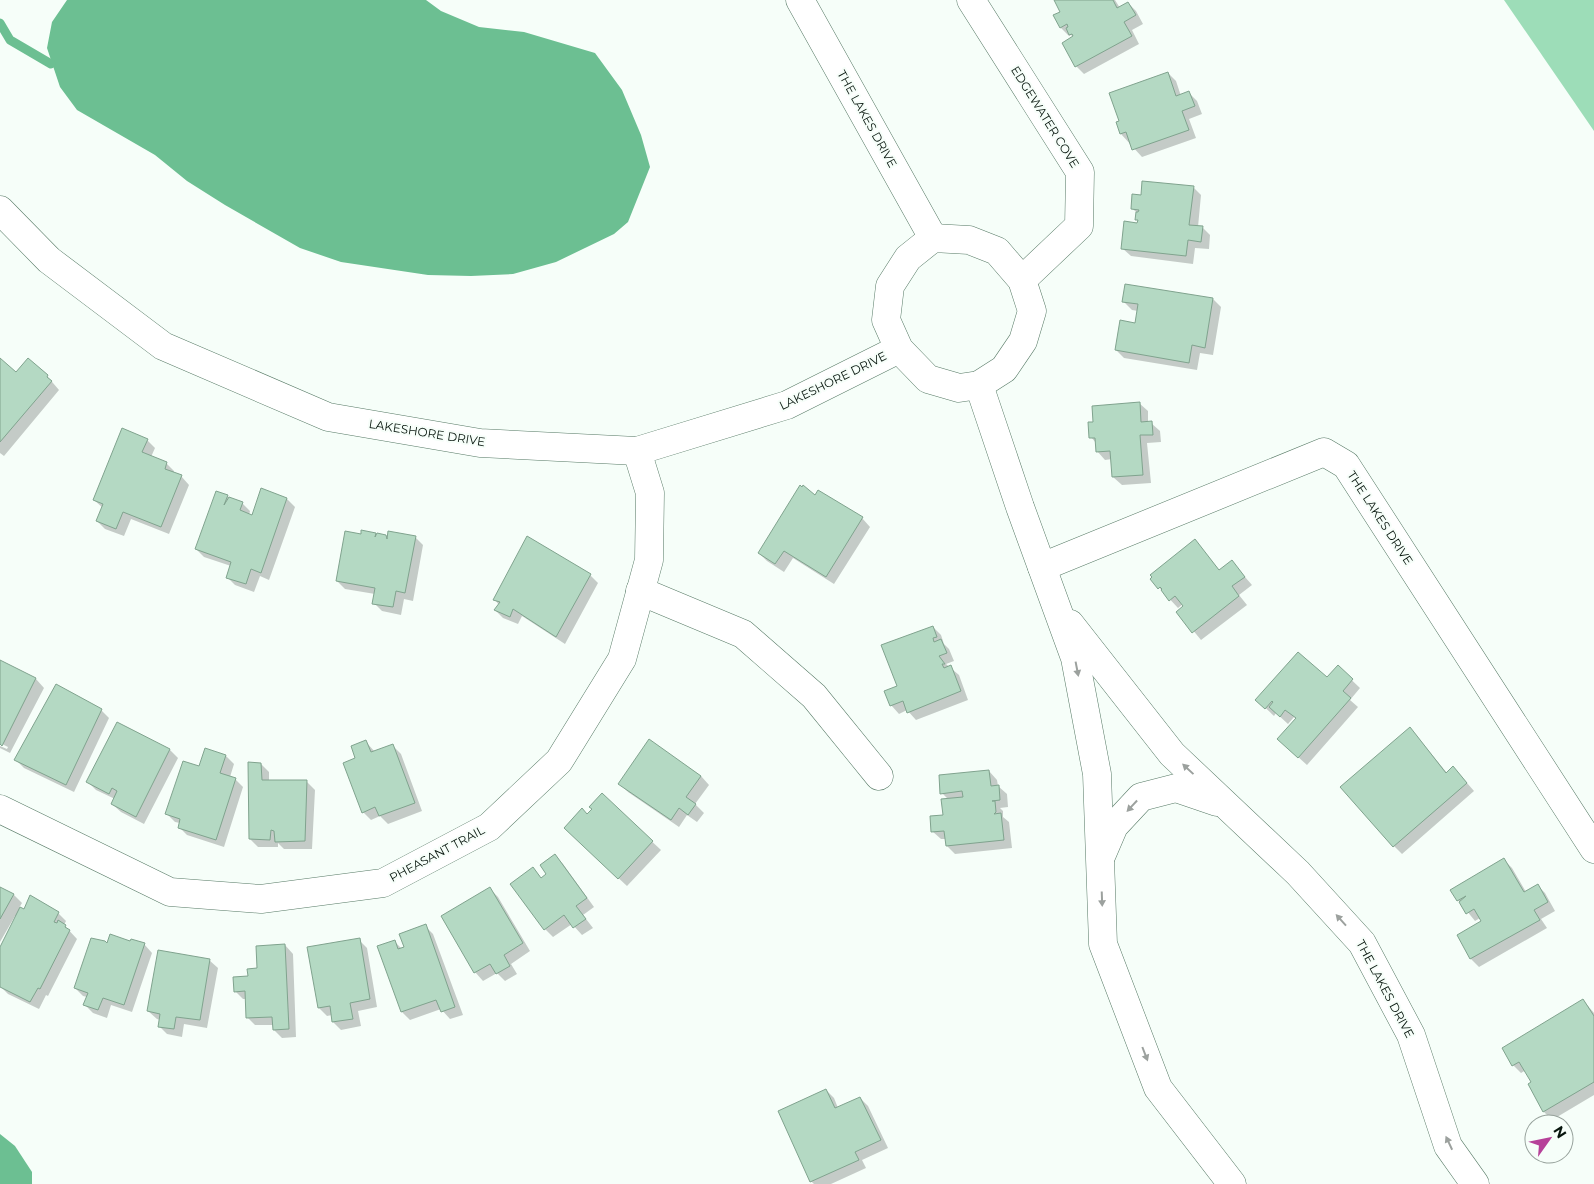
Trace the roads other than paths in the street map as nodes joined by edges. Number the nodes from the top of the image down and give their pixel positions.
1 (800, 0) edge
2 (971, 0) edge
3 (0, 210) edge
4 (933, 238) junction
5 (1022, 280) junction
6 (899, 349) junction
7 (978, 385) junction
8 (637, 451) junction
9 (1042, 567) junction
10 (640, 591) junction
11 (1056, 606) junction
12 (878, 776) dead end
13 (1226, 804) junction
14 (0, 809) edge
15 (1594, 849) edge
16 (1100, 859) junction
17 (1232, 1184) edge
18 (1475, 1184) edge

1 - 4 street, THE LAKES DRIVE
2 - 5 street, EDGEWATER COVE
3 - 8 street, LAKESHORE DRIVE
4 - 5 street
4 - 6 street
5 - 7 street
6 - 7 street
6 - 8 street, LAKESHORE DRIVE
7 - 9 street, THE LAKES DRIVE
8 - 10 street, PHEASANT TRAIL
9 - 11 street, THE LAKES DRIVE
9 - 15 street, THE LAKES DRIVE
10 - 12 street
10 - 14 street, PHEASANT TRAIL
13 -> 11 street, THE LAKES DRIVE
11 -> 16 street, THE LAKES DRIVE
13 -> 16 street, THE LAKES DRIVE
18 -> 13 street, THE LAKES DRIVE
16 -> 17 street, THE LAKES DRIVE

